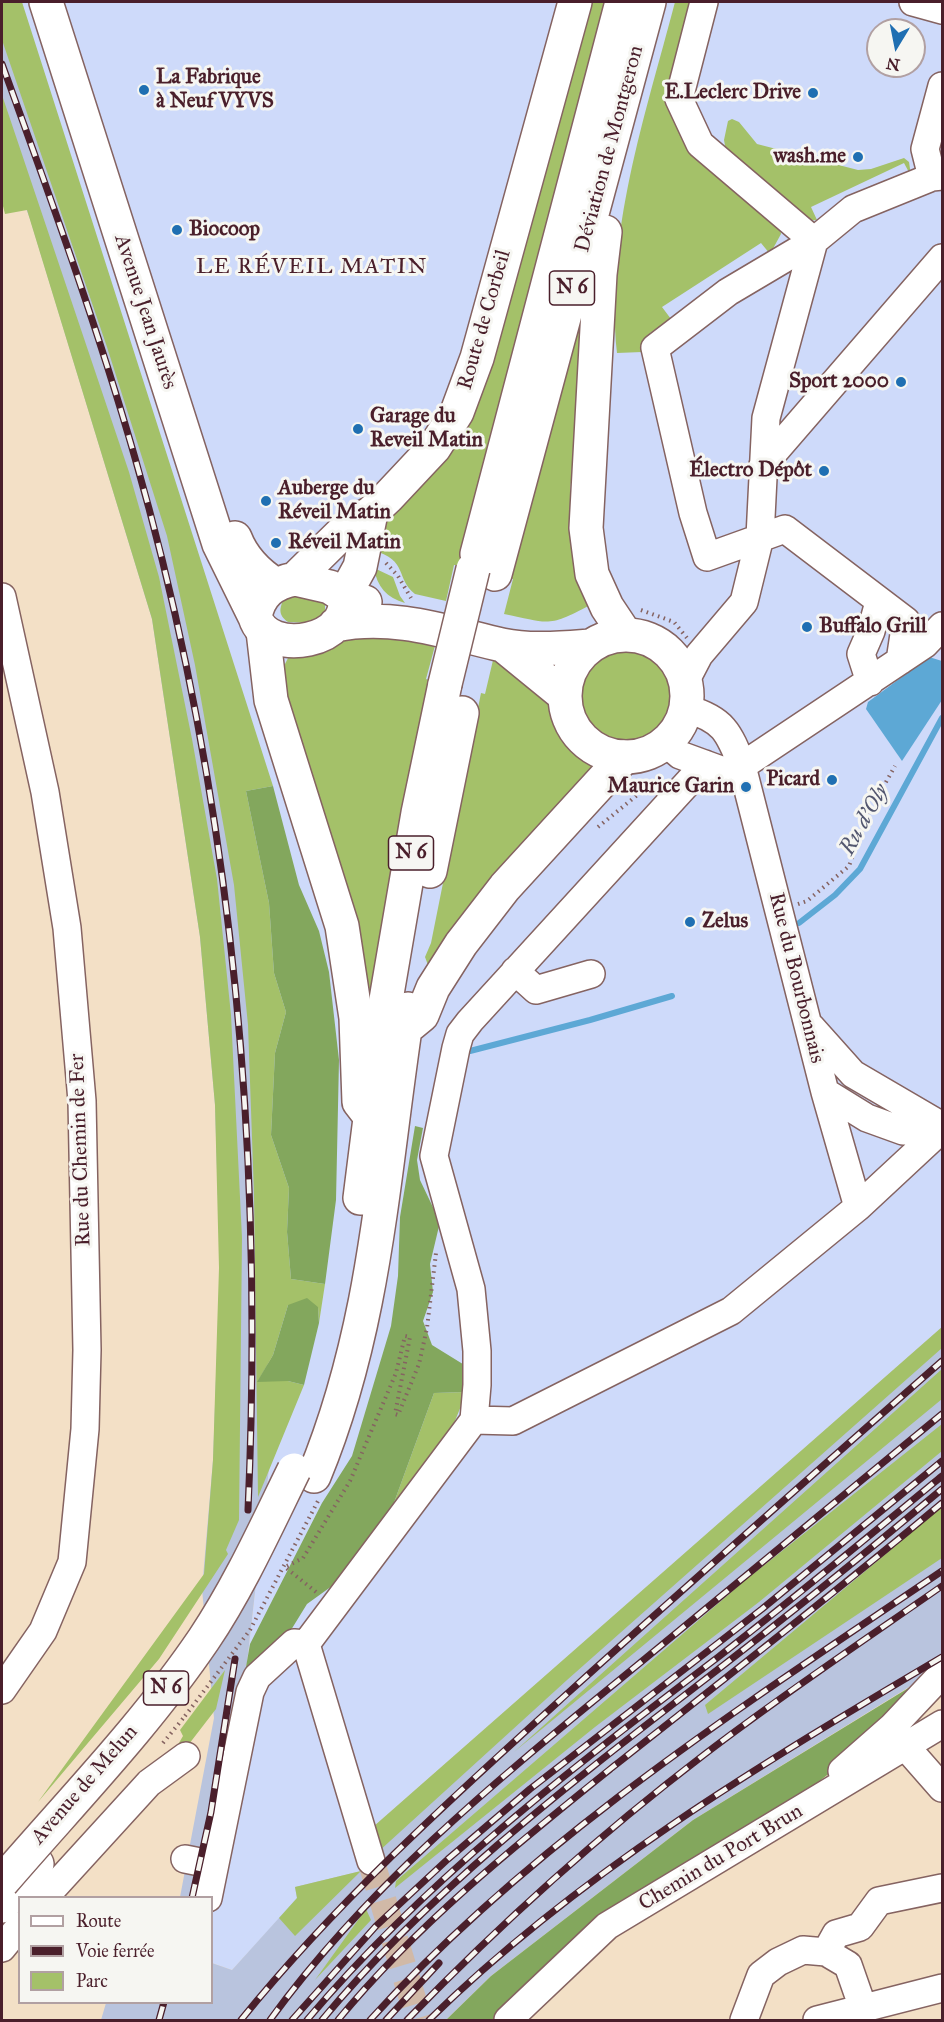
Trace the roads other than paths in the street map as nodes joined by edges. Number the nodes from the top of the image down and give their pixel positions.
1 (46, 2) edge
2 (575, 2) edge
3 (622, 2) edge
4 (649, 2) edge
5 (704, 2) edge
6 (913, 2) edge
7 (942, 10) edge
8 (64, 20) edge
9 (942, 86) edge
10 (615, 129) junction
11 (937, 176) edge
12 (814, 241) junction
13 (942, 258) edge
14 (763, 465) junction
15 (371, 513) junction
16 (760, 537) junction
17 (360, 567) junction
18 (484, 572) junction
19 (286, 582) junction
20 (2, 597) edge
21 (879, 602) junction
22 (380, 606) junction
23 (339, 610) junction
24 (259, 624) junction
25 (422, 625) junction
26 (626, 634) junction
27 (934, 635) edge
28 (504, 646) junction
29 (589, 646) junction
30 (900, 661) junction
31 (870, 682) junction
32 (564, 695) junction
33 (686, 695) junction
34 (666, 743) junction
35 (624, 757) junction
36 (705, 764) junction
37 (744, 777) junction
38 (515, 971) junction
39 (591, 974) dead end
40 (398, 1020) junction
41 (807, 1022) junction
42 (825, 1092) junction
43 (369, 1115) junction
44 (942, 1127) edge
45 (858, 1207) junction
46 (474, 1420) junction
47 (304, 1473) junction
48 (306, 1644) junction
49 (942, 1674) edge
50 (2, 1690) edge
51 (942, 1724) edge
52 (906, 1748) junction
53 (186, 1756) dead end
54 (843, 1786) junction
55 (942, 1788) edge
56 (371, 1861) tunnel mouth
57 (2, 1881) edge
58 (942, 1888) edge
59 (46, 1896) edge
60 (208, 1896) edge
61 (2, 1906) edge
62 (18, 1928) edge
63 (2, 1948) edge
64 (826, 1952) junction
65 (942, 1988) edge
66 (878, 2010) edge
67 (508, 2020) edge
68 (744, 2020) edge
69 (817, 2020) edge

1 - 8 main road, Avenue Jean Jaurès
2 - 15 main road, Route de Corbeil
3 - 18 main road, Déviation de Montgeron / N 6
4 - 10 main road, Déviation de Montgeron / N 6
5 - 12 street
6 - 7 street
8 - 19 main road
8 - 24 main road, Avenue Jean Jaurès
9 - 11 street
10 - 18 main road, Déviation de Montgeron / N 6
10 - 26 main road
11 - 12 street
12 - 14 street
12 - 16 street
13 - 14 street
14 - 16 street
15 - 17 main road
15 - 19 main road, Route de Corbeil
16 - 21 street
16 - 33 street
17 - 22 main road
17 - 23 main road
18 - 40 main road, N 6
19 - 23 main road
19 - 24 main road
20 - 50 street, Rue du Chemin de Fer
21 - 30 street
21 - 31 street
22 - 23 main road
22 - 25 main road
23 - 24 main road
23 - 25 main road
24 - 43 main road, Avenue Jean Jaurès
25 - 28 main road
26 - 29 main road
26 - 33 main road
27 - 30 street
28 - 29 main road
28 - 32 main road
29 - 32 main road
30 - 31 street
31 - 37 street
32 - 35 main road
33 - 34 main road
33 - 37 street, Rue du Bourbonnais
34 - 35 main road
34 - 36 street
35 - 40 main road
36 - 37 street
36 - 38 street
37 - 41 street, Rue du Bourbonnais
38 - 39 street
38 - 46 street
40 - 43 main road, N 6
40 - 47 main road, N 6
41 - 42 street, Rue du Bourbonnais
41 - 44 street
42 - 44 street, Rue du Bourbonnais
42 - 45 street
43 - 47 main road, N 6
44 - 45 street
45 - 46 street
46 - 48 street
47 - 57 main road, Avenue de Melun / N 6, bridge
47 - 61 main road, Avenue de Melun / N 6
48 - 56 street
48 - 60 street
49 - 54 street
51 - 52 street, Chemin du Port Brun
52 - 54 street, Chemin du Port Brun
52 - 55 street
53 - 59 street
54 - 67 street, Chemin du Port Brun
58 - 64 street
62 - 63 street
64 - 66 street
64 - 68 street
65 - 66 street
66 - 69 street

